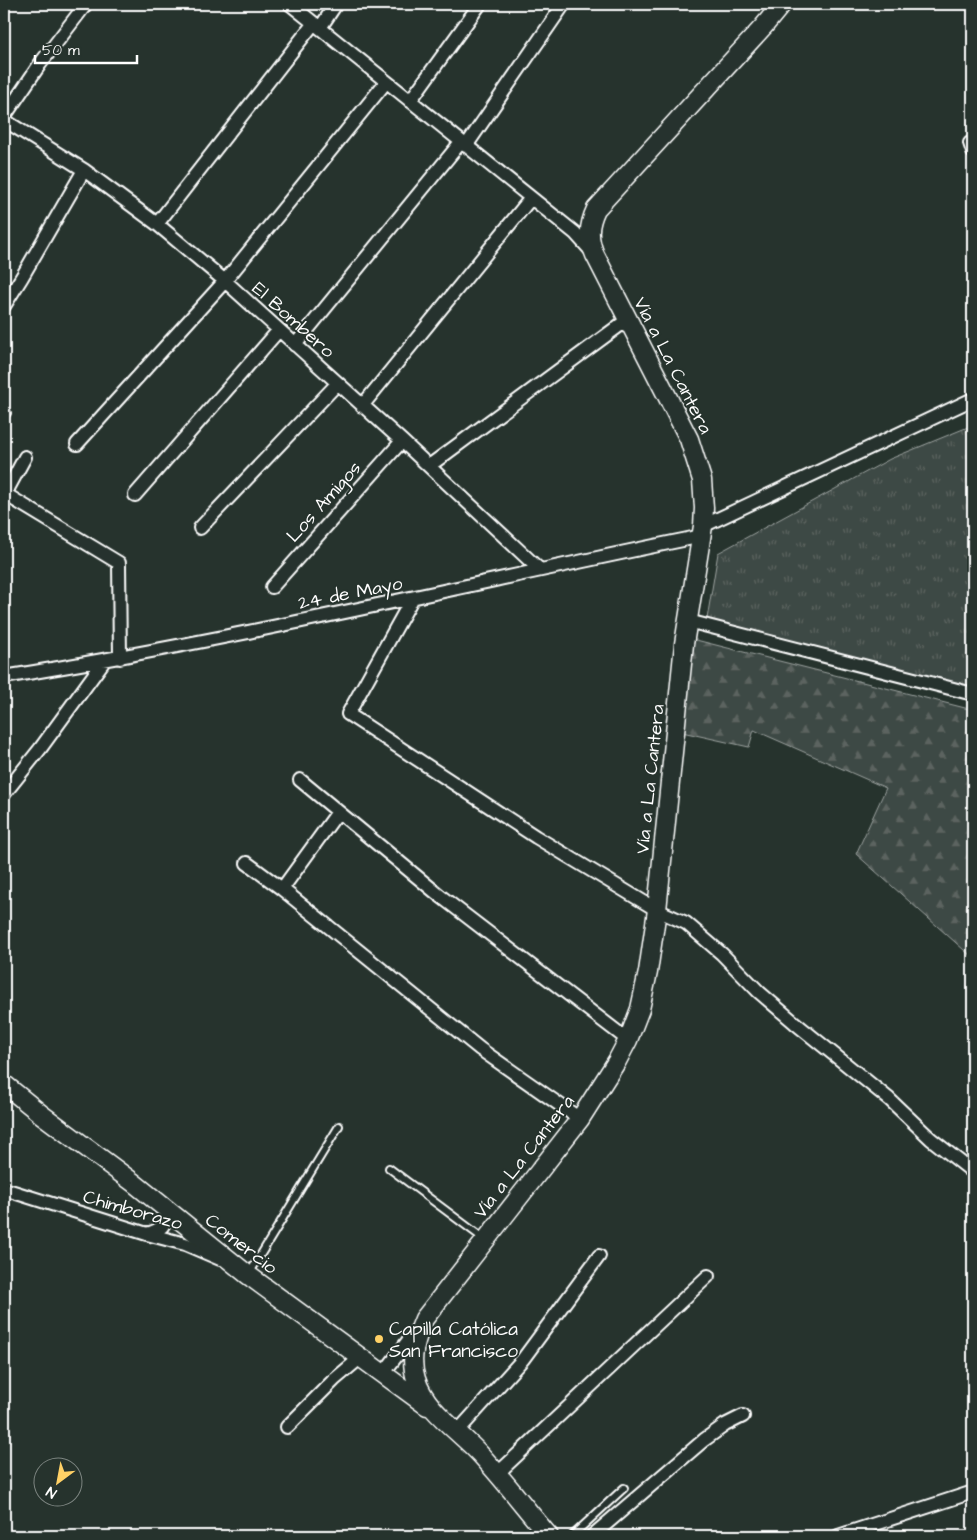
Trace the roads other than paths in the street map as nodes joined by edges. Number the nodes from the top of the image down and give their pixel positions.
1 (86, 4) edge
2 (290, 4) edge
3 (336, 4) edge
4 (480, 4) edge
5 (564, 4) edge
6 (782, 4) edge
7 (317, 26) junction
8 (386, 82) junction
9 (410, 102) junction
10 (4, 121) edge
11 (463, 144) junction
12 (84, 170) junction
13 (531, 198) junction
14 (596, 210) junction
15 (158, 224) junction
16 (575, 233) junction
17 (595, 255) junction
18 (225, 282) junction
19 (4, 306) edge
20 (627, 320) junction
21 (279, 330) junction
22 (295, 345) junction
23 (337, 384) junction
24 (973, 398) edge
25 (362, 406) junction
26 (402, 441) junction
27 (77, 444) dead end
28 (25, 456) dead end
29 (429, 466) junction
30 (4, 495) edge
31 (135, 496) dead end
32 (200, 528) dead end
33 (703, 531) junction
34 (540, 570) junction
35 (272, 587) dead end
36 (412, 599) junction
37 (688, 621) junction
38 (120, 658) junction
39 (104, 661) junction
40 (4, 677) edge
41 (973, 694) edge
42 (300, 780) dead end
43 (4, 794) edge
44 (338, 812) junction
45 (247, 863) dead end
46 (282, 889) junction
47 (657, 910) junction
48 (628, 1040) junction
49 (4, 1084) edge
50 (580, 1119) junction
51 (339, 1126) dead end
52 (390, 1168) dead end
53 (973, 1172) edge
54 (4, 1189) edge
55 (167, 1210) junction
56 (146, 1234) junction
57 (485, 1240) junction
58 (599, 1256) dead end
59 (248, 1275) junction
60 (708, 1276) dead end
61 (424, 1319) junction
62 (360, 1358) junction
63 (383, 1374) junction
64 (743, 1416) dead end
65 (287, 1427) dead end
66 (458, 1431) junction
67 (497, 1474) junction
68 (624, 1488) dead end
69 (973, 1492) edge
70 (549, 1536) edge
71 (572, 1536) edge
72 (592, 1536) edge
73 (838, 1536) edge

1 - 10 street
2 - 7 street
3 - 7 street
4 - 9 street
5 - 11 street
6 - 14 main road, Vía a La Cantera
7 - 8 street
7 - 15 street
8 - 9 street
8 - 18 street
9 - 11 street
10 - 12 street, El Bombero
11 - 13 street
11 - 22 street
12 - 15 street, El Bombero
12 - 19 street
13 - 16 street
13 - 25 street
14 - 16 street
14 - 17 main road, Vía a La Cantera
15 - 18 street, El Bombero
16 - 17 street
17 - 20 main road, Vía a La Cantera
18 - 21 street, El Bombero
18 - 27 street
20 - 29 street
20 - 33 main road, Vía a La Cantera
21 - 22 street, El Bombero
21 - 31 street
22 - 23 street, El Bombero
23 - 25 street, El Bombero
23 - 32 street
24 - 33 street, 24 de Mayo
25 - 26 street, El Bombero
26 - 29 street, El Bombero
26 - 35 street, Los Amigos
28 - 30 street
29 - 34 street, El Bombero
30 - 38 street
33 - 34 street, 24 de Mayo
33 - 37 main road, Vía a La Cantera
34 - 36 street, 24 de Mayo
36 - 38 street, 24 de Mayo
36 - 47 street
37 - 41 street
37 - 47 main road, Vía a La Cantera
38 - 39 street, 24 de Mayo
39 - 40 street, 24 de Mayo
39 - 43 street
42 - 44 street
44 - 46 street
44 - 48 street
45 - 46 street
46 - 50 street
47 - 48 main road, Vía a La Cantera
47 - 53 street
48 - 50 main road, Vía a La Cantera
49 - 55 main road, Comercio
50 - 57 main road, Vía a La Cantera
51 - 59 lane
52 - 57 lane
54 - 56 street, Chimborazo
55 - 56 street
55 - 59 main road, Comercio
56 - 59 street, Chimborazo
57 - 61 main road, Vía a La Cantera
58 - 66 street
59 - 62 main road, Comercio
60 - 67 street
61 - 63 street
61 - 66 main road, Vía a La Cantera
62 - 63 main road, Comercio
62 - 65 street
63 - 66 main road, Comercio
64 - 72 street
66 - 67 main road, Vía a La Cantera
67 - 70 main road, Vía a La Cantera
68 - 71 lane
69 - 73 street

